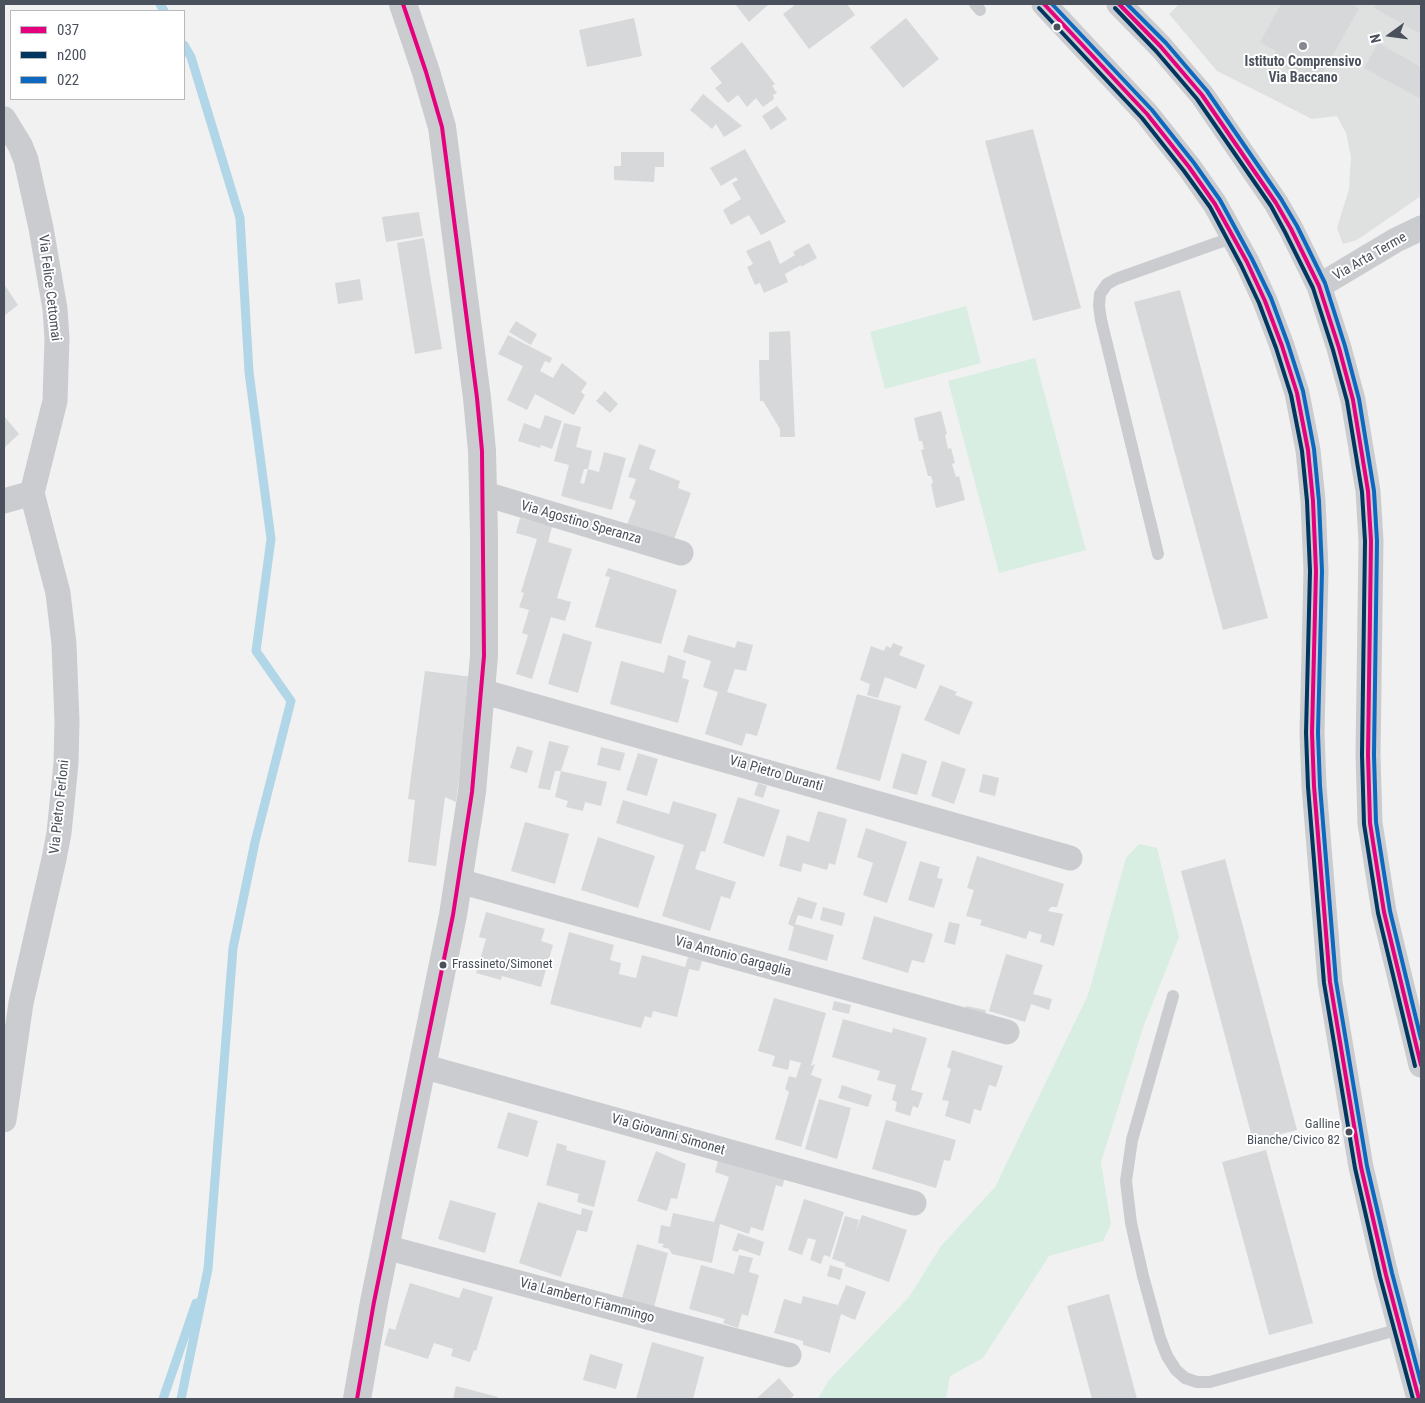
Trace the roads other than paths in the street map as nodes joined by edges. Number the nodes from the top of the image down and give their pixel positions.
1 (403, 4) edge
2 (1044, 4) edge
3 (1127, 7) edge
4 (4, 119) edge
5 (1421, 228) edge
6 (1234, 237) junction
7 (1319, 286) junction
8 (32, 492) junction
9 (482, 493) junction
10 (4, 501) edge
11 (681, 553) dead end
12 (1158, 554) dead end
13 (481, 691) junction
14 (1070, 858) dead end
15 (459, 882) junction
16 (1174, 996) dead end
17 (1007, 1032) dead end
18 (422, 1066) junction
19 (1421, 1066) edge
20 (4, 1120) edge
21 (914, 1203) dead end
22 (385, 1247) junction
23 (1400, 1330) junction
24 (789, 1356) dead end
25 (357, 1399) edge
26 (1419, 1399) edge

1 - 9 street
2 - 6 street
3 - 7 street
4 - 8 street, Via Felice Cettomai
5 - 7 street, Via Arta Terme
6 - 12 lane
6 - 23 street
7 - 19 street
8 - 10 street
8 - 20 street, Via Pietro Ferloni
9 - 11 street, Via Agostino Speranza
9 - 13 street
13 - 14 street, Via Pietro Duranti
13 - 15 street
15 - 17 street, Via Antonio Gargaglia
15 - 18 street
16 - 23 lane
18 - 21 street, Via Giovanni Simonet
18 - 22 street
22 - 24 street, Via Lamberto Fiammingo
22 - 25 street
23 - 26 street

